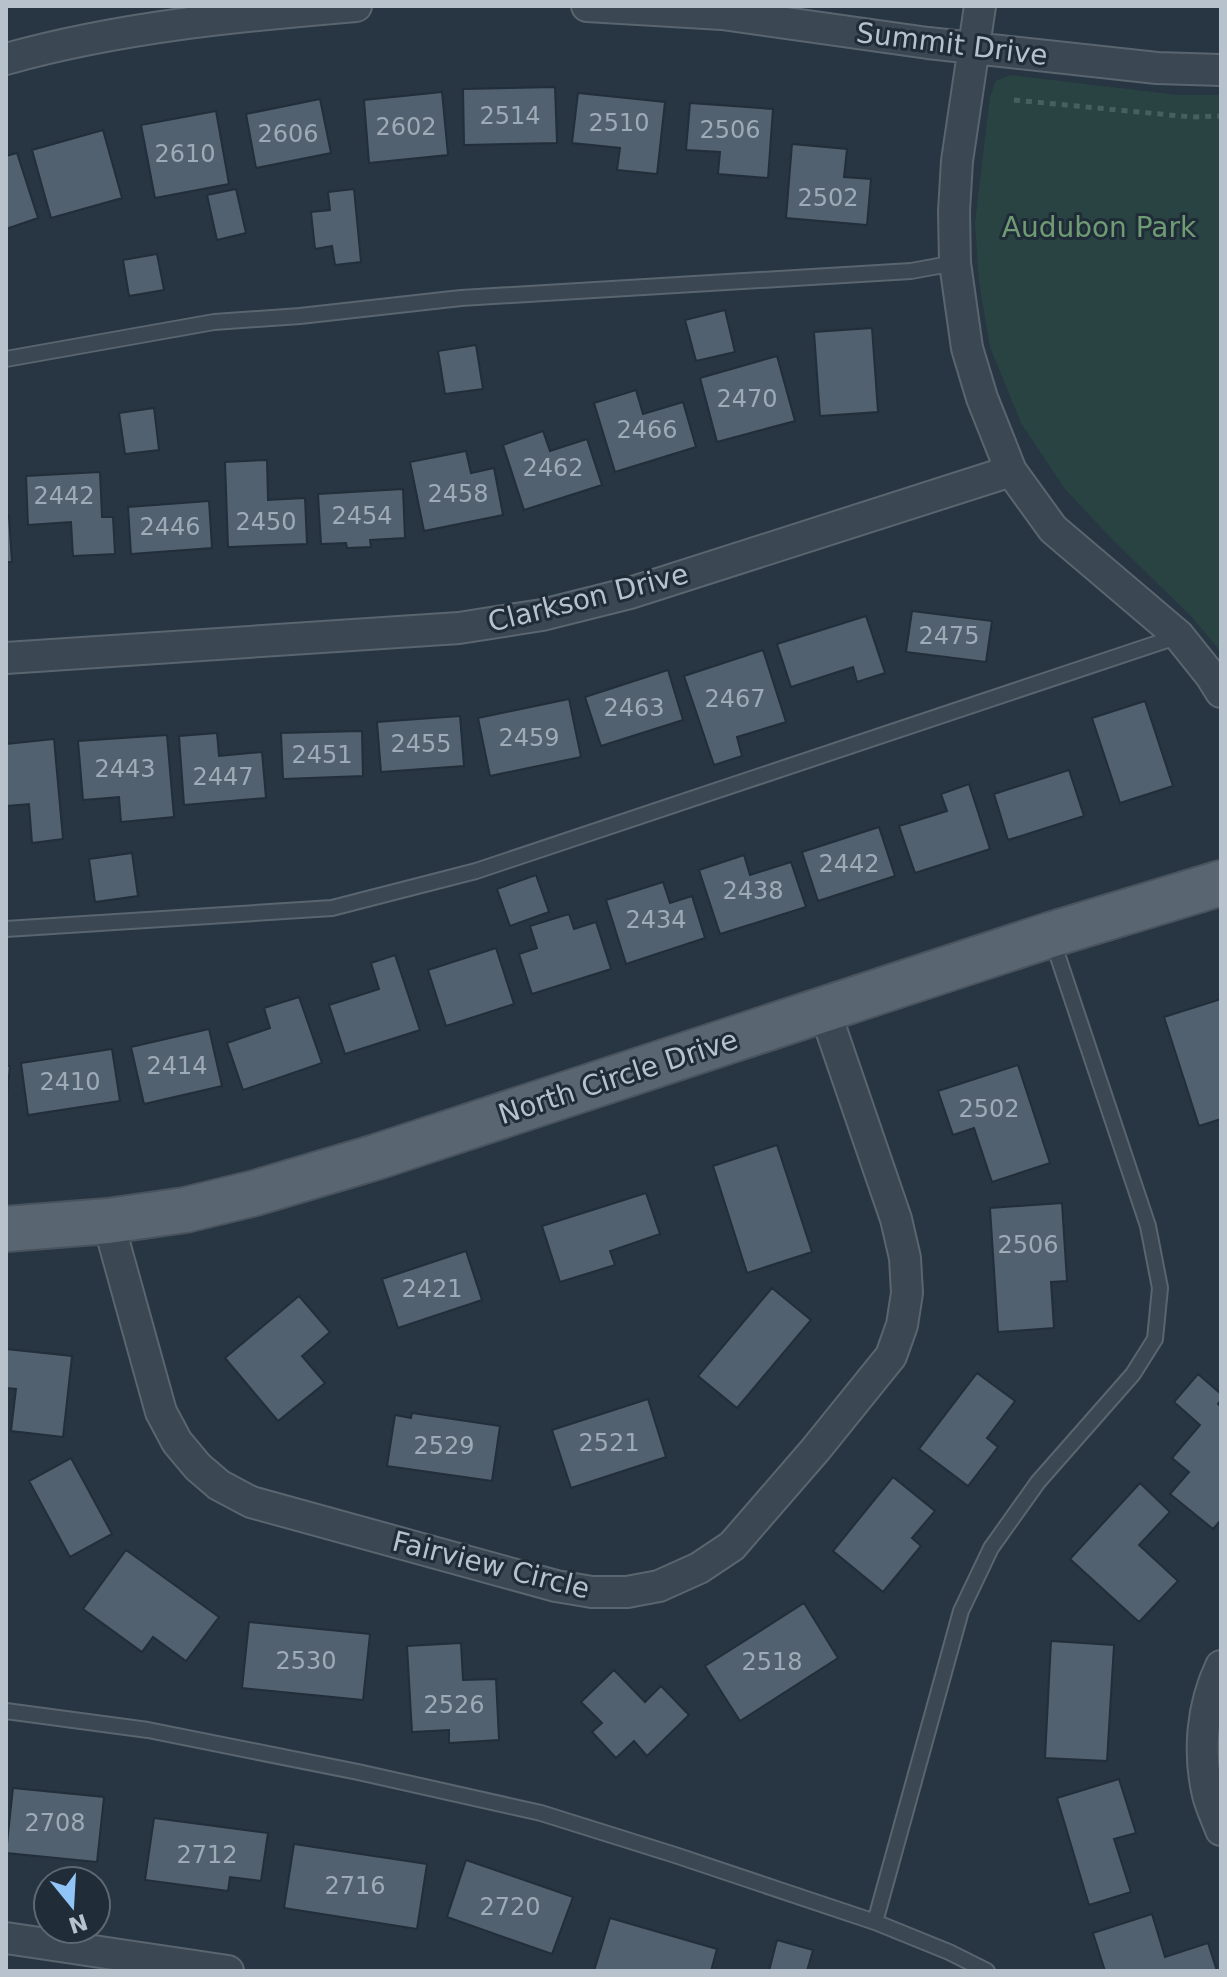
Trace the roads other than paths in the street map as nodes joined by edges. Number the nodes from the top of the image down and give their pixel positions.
1 (356, 6) edge
2 (587, 6) edge
3 (980, 6) edge
4 (722, 10) edge
5 (974, 48) junction
6 (6, 59) edge
7 (1221, 70) edge
8 (955, 263) junction
9 (6, 359) edge
10 (1011, 471) junction
11 (1179, 636) junction
12 (6, 658) edge
13 (1221, 692) edge
14 (1221, 883) edge
15 (6, 929) edge
16 (1050, 935) junction
17 (824, 1009) junction
18 (108, 1221) junction
19 (6, 1229) edge
20 (1221, 1666) edge
21 (6, 1711) edge
22 (1221, 1830) edge
23 (875, 1922) junction
24 (6, 1938) edge
25 (228, 1971) edge
26 (987, 1971) edge

1 - 6 street
2 - 4 street, Summit Drive
3 - 5 street
4 - 5 street, Summit Drive
5 - 7 street, Summit Drive
5 - 8 street
8 - 9 lane
8 - 10 street
10 - 11 street
10 - 12 street, Clarkson Drive
11 - 13 street
11 - 15 lane
14 - 16 main road, North Circle Drive
16 - 17 main road, North Circle Drive
16 - 23 lane
17 - 18 main road, North Circle Drive
17 - 18 street, Fairview Circle
18 - 19 main road, North Circle Drive
20 - 22 street
21 - 23 lane
23 - 26 lane
24 - 25 street

